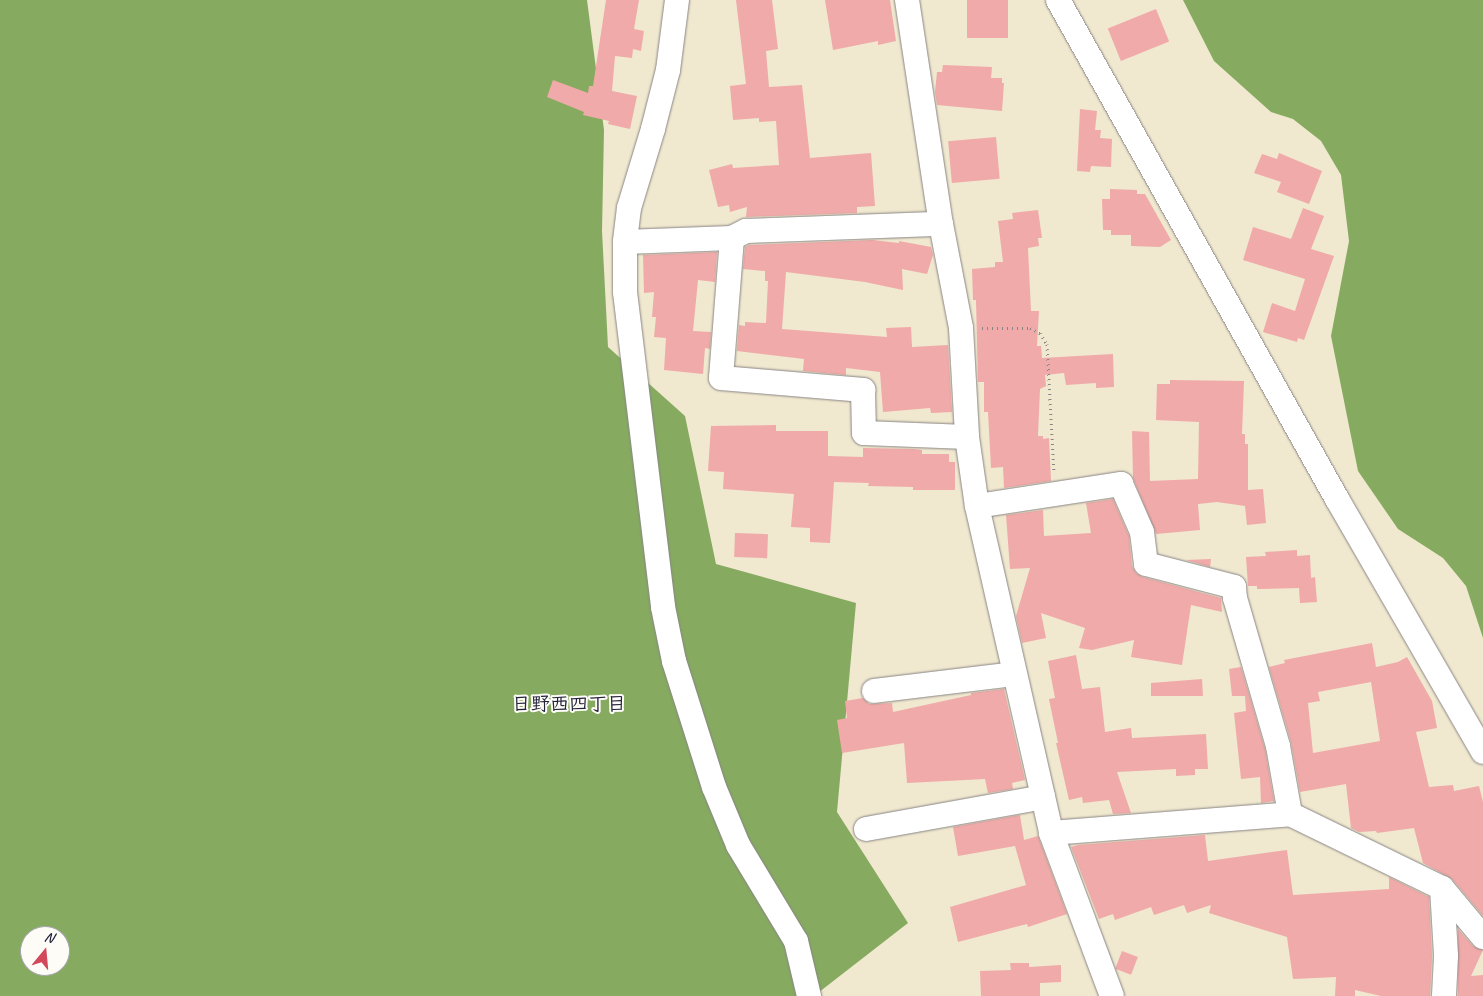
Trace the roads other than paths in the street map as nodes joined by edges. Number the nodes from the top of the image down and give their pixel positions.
1 (677, 0) edge
2 (907, 0) edge
3 (1058, 0) edge
4 (941, 224) junction
5 (732, 238) junction
6 (625, 242) junction
7 (967, 437) junction
8 (977, 506) junction
9 (1014, 674) junction
10 (874, 691) dead end
11 (1483, 752) edge
12 (1043, 797) junction
13 (1290, 814) junction
14 (866, 829) dead end
15 (1051, 833) junction
16 (1442, 888) junction
17 (1483, 937) edge
18 (809, 996) edge
19 (1112, 996) edge
20 (1444, 996) edge

1 - 6 street
2 - 4 street
3 - 11 street
4 - 5 street
4 - 7 street
5 - 6 street
5 - 7 street
6 - 18 street
7 - 8 street
8 - 9 street
8 - 13 street
9 - 10 street
9 - 12 street
12 - 14 street
12 - 15 street
13 - 15 street
13 - 16 street
15 - 19 street
16 - 17 street
16 - 20 street

